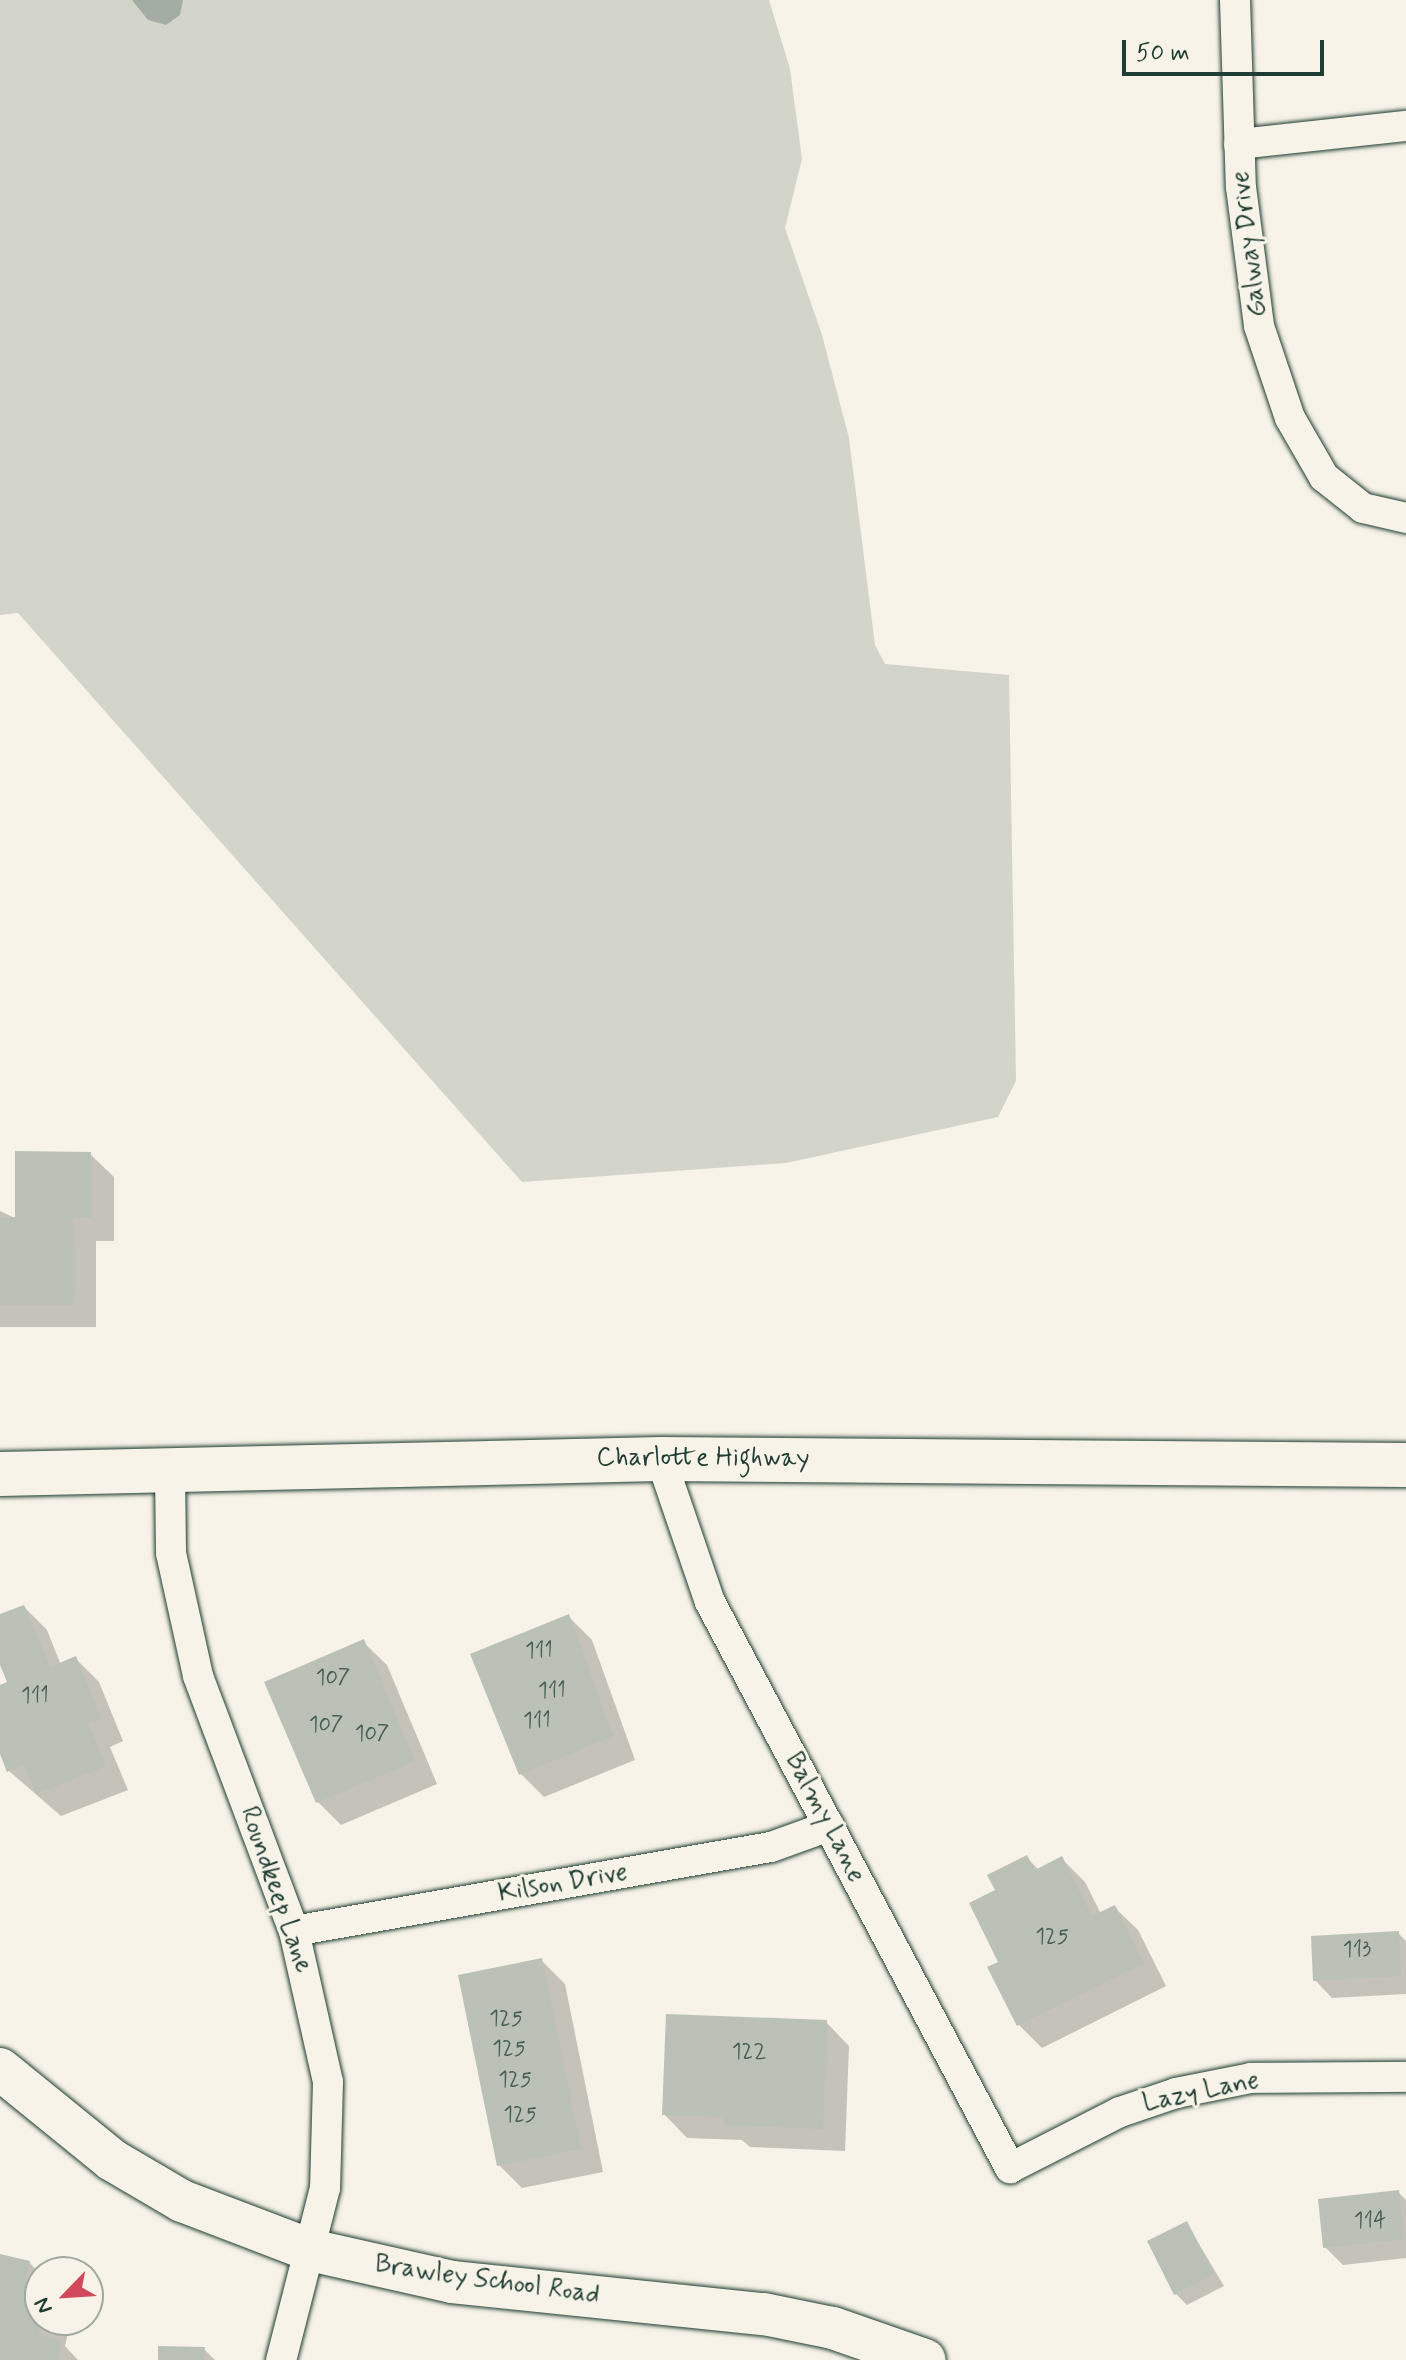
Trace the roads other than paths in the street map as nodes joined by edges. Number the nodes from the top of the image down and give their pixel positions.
1 (1235, 0) edge
2 (1406, 126) edge
3 (1239, 144) junction
4 (1406, 518) edge
5 (661, 1459) junction
6 (1406, 1465) edge
7 (170, 1470) junction
8 (0, 1474) edge
9 (829, 1826) junction
10 (294, 1931) junction
11 (0, 2069) edge
12 (1406, 2077) edge
13 (1010, 2168) joint
14 (310, 2250) junction
15 (281, 2360) edge
16 (925, 2360) edge

1 - 3 street, Galway Drive
2 - 3 street
3 - 4 street, Galway Drive
5 - 6 main road, Charlotte Highway
5 - 7 main road, Charlotte Highway
5 - 9 street, Balmy Lane
7 - 8 main road, Charlotte Highway
7 - 10 street, Roundkeep Lane
9 - 10 street, Kilson Drive
9 - 13 street, Balmy Lane
10 - 14 street, Roundkeep Lane
11 - 14 main road, Brawley School Road
12 - 13 street, Lazy Lane
14 - 15 street, Roundkeep Lane
14 - 16 main road, Brawley School Road

